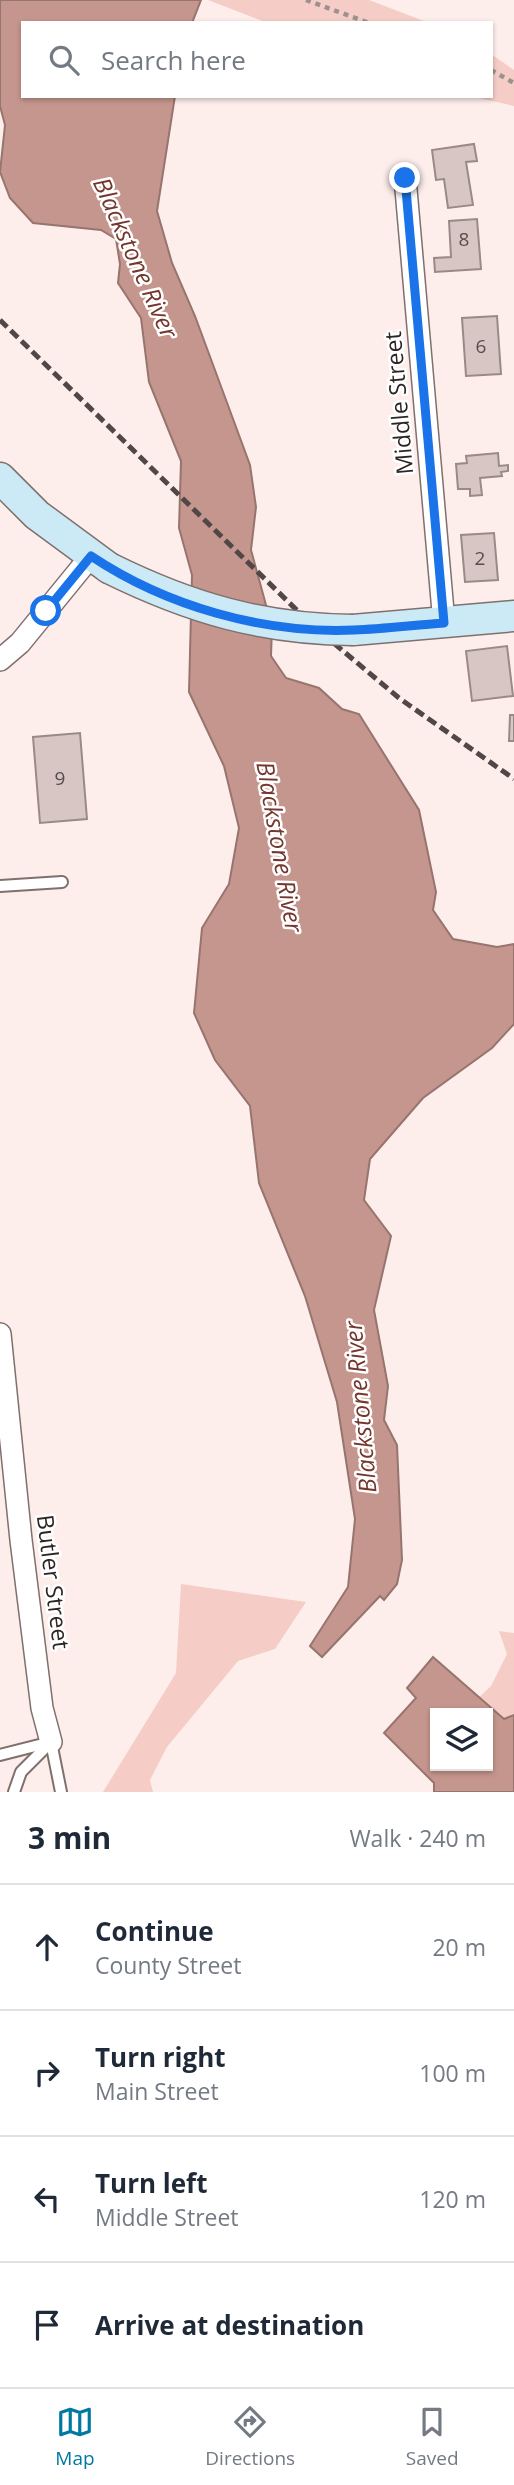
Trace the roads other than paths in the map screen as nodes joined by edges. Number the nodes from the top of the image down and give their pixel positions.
1 (405, 178) dead end
2 (0, 478) edge
3 (100, 562) junction
4 (514, 616) edge
5 (444, 623) junction
6 (0, 660) edge
7 (62, 882) dead end
8 (0, 886) edge
9 (0, 1335) edge
10 (10, 1541) edge
11 (51, 1742) junction
12 (0, 1755) edge
13 (14, 1792) edge
14 (61, 1792) edge

1 - 5 street, Middle Street
2 - 3 main road
3 - 5 main road, bridge
3 - 6 street
4 - 5 main road
7 - 8 lane
9 - 10 street, Butler Street
10 - 11 street, Butler Street
11 - 12 lane
11 - 13 lane
11 - 14 lane, Butler Street

